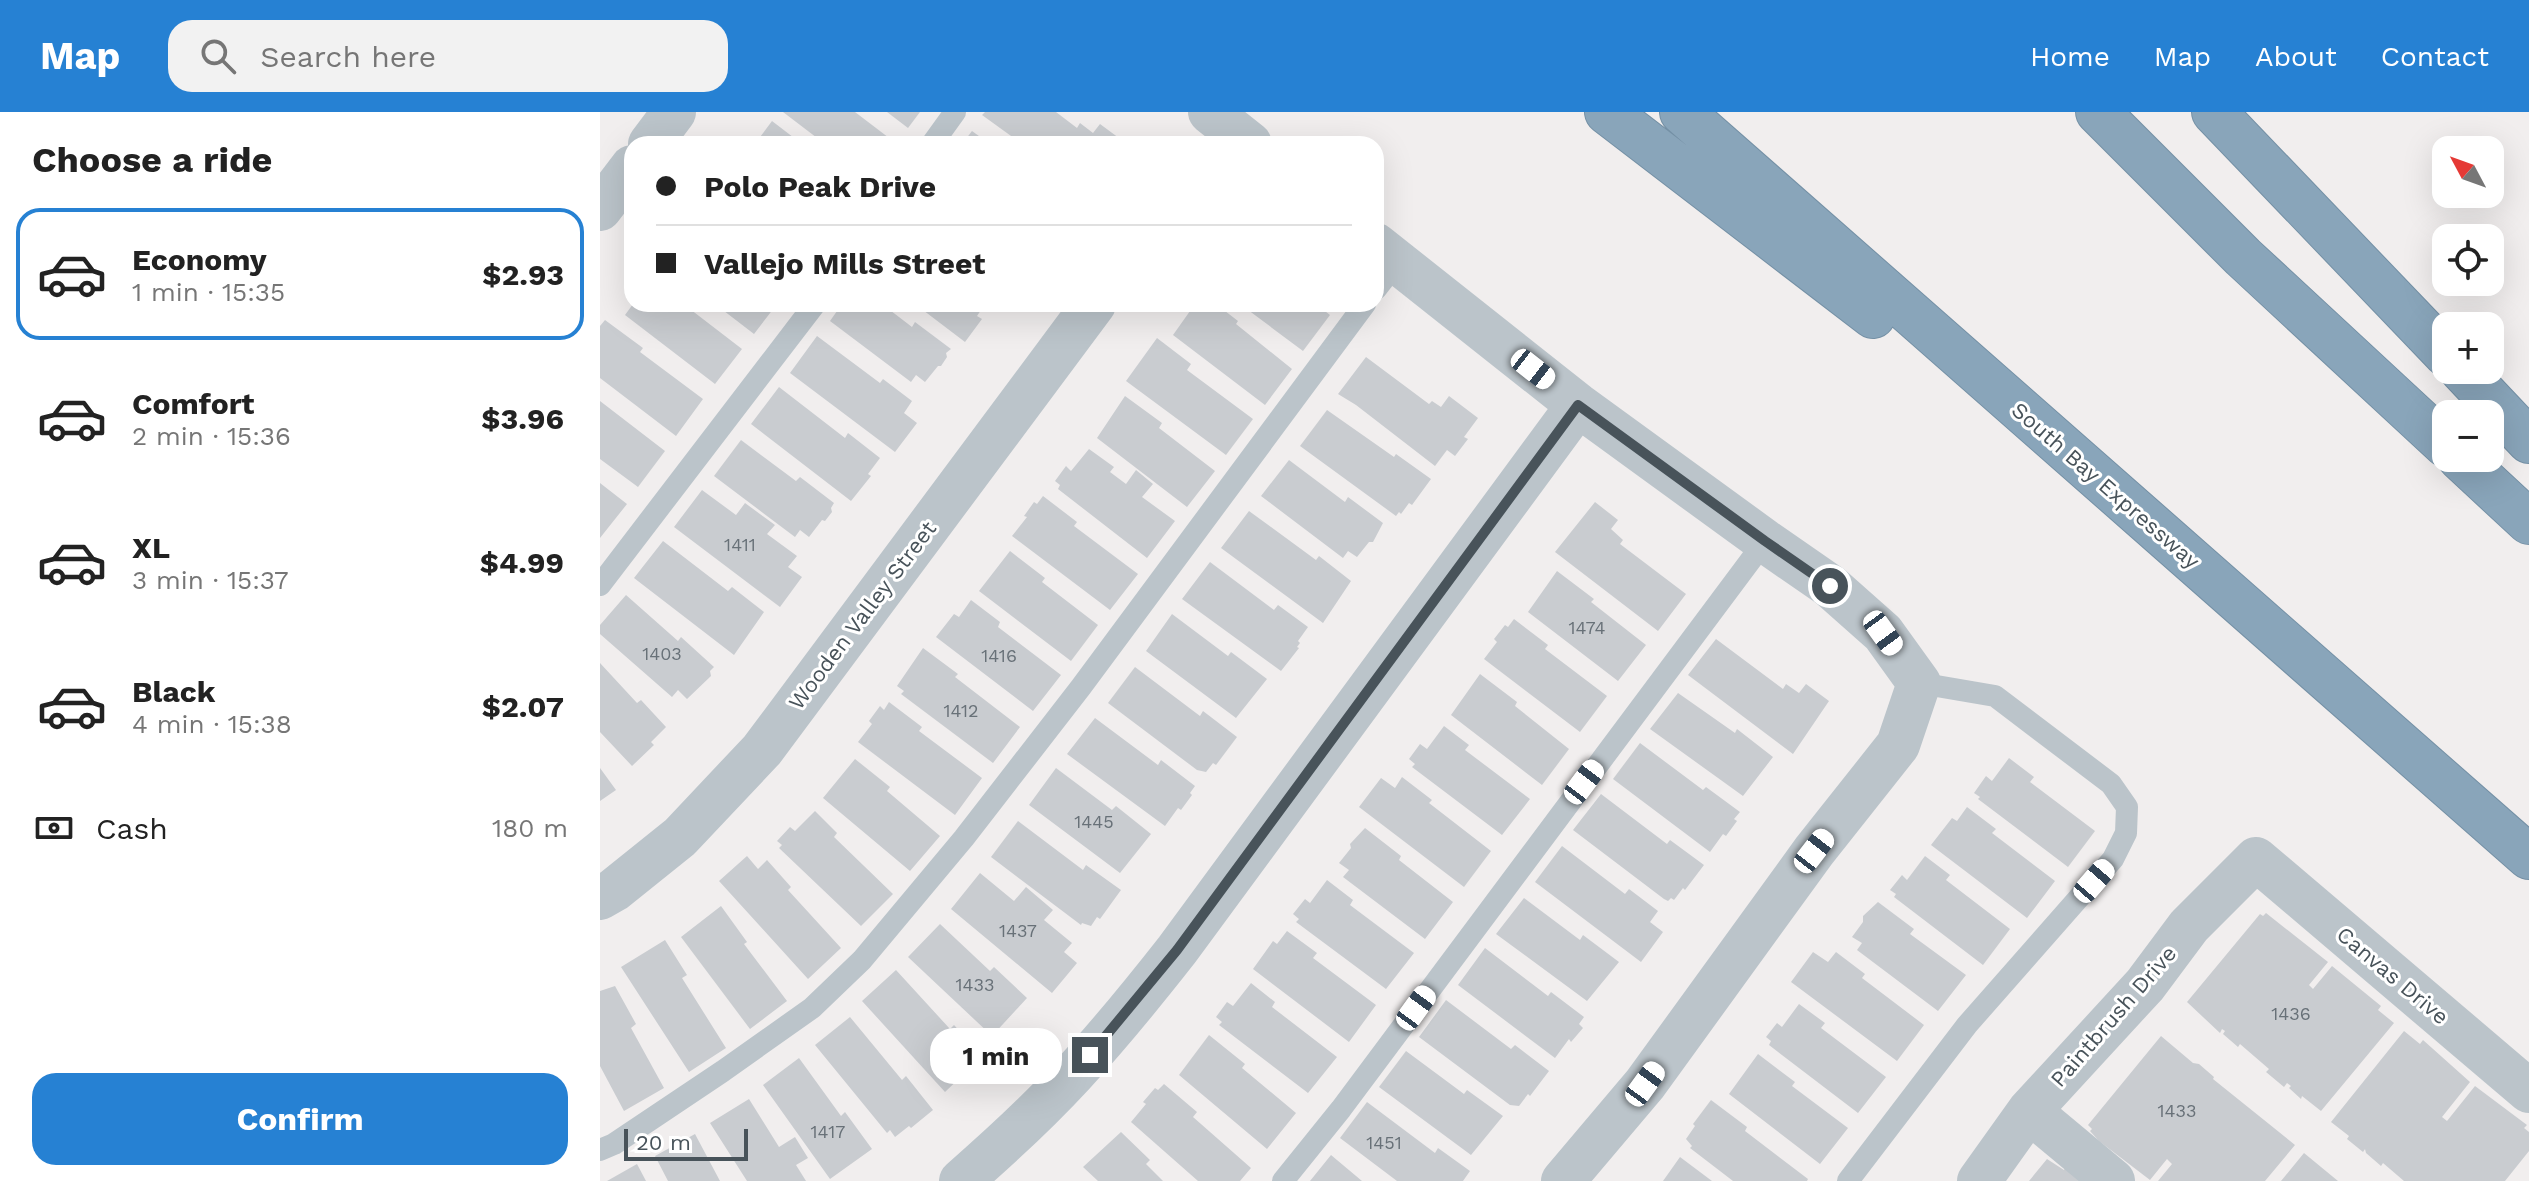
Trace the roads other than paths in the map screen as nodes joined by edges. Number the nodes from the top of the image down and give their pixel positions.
1 (674, 112) edge
2 (955, 112) edge
3 (1607, 112) edge
4 (1682, 112) edge
5 (2098, 112) edge
6 (2214, 112) edge
7 (656, 136) edge
8 (938, 136) edge
9 (624, 178) edge
10 (600, 209) edge
11 (1384, 266) edge
12 (809, 312) edge
13 (1088, 312) edge
14 (1359, 312) edge
15 (2432, 339) edge
16 (2475, 384) edge
17 (1578, 405) junction
18 (2432, 432) edge
19 (2529, 441) edge
20 (2475, 472) edge
21 (2529, 522) edge
22 (1765, 541) junction
23 (2174, 545) junction
24 (600, 585) edge
25 (1919, 683) junction
26 (2529, 857) edge
27 (2256, 859) joint
28 (600, 898) edge
29 (2529, 1091) edge
30 (2029, 1111) junction
31 (600, 1150) edge
32 (961, 1181) edge
33 (1283, 1181) edge
34 (1563, 1181) edge
35 (1848, 1181) edge
36 (1979, 1181) edge
37 (2113, 1181) edge

1 - 7 street
2 - 8 lane
3 - 23 highway
4 - 23 highway, South Bay Expressway
5 - 18 highway
6 - 15 highway
9 - 10 street
11 - 17 street
12 - 24 lane
13 - 28 street, Wooden Valley Street
14 - 31 lane
16 - 19 highway
17 - 22 street
17 - 32 street
20 - 21 highway
22 - 25 street
22 - 33 lane
23 - 26 highway, South Bay Expressway
25 - 34 street
25 - 35 lane
27 - 29 street, Canvas Drive
27 - 30 street, Paintbrush Drive
30 - 36 street, Paintbrush Drive
30 - 37 street

